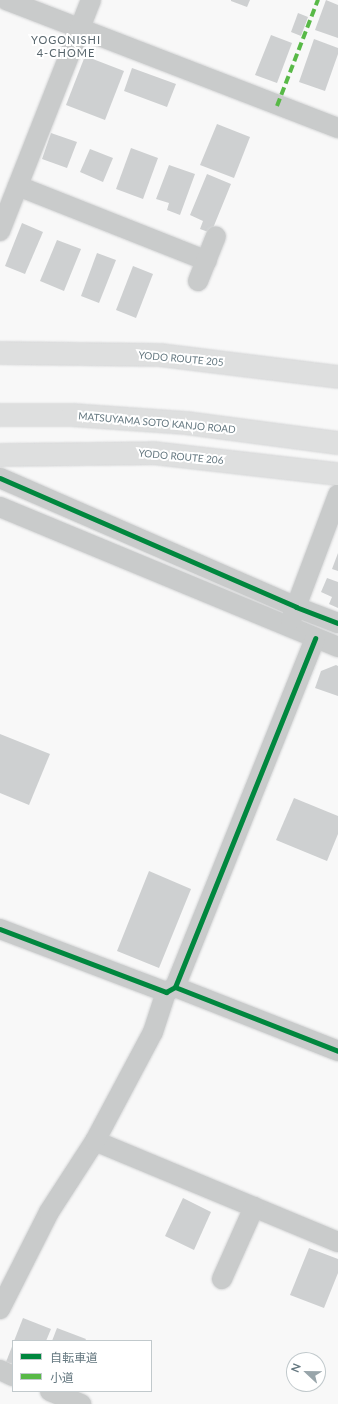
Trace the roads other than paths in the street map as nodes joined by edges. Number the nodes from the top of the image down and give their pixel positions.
1 (6, 0) edge
2 (91, 0) edge
3 (80, 28) junction
4 (338, 128) edge
5 (18, 186) junction
6 (0, 231) edge
7 (216, 236) dead end
8 (207, 261) junction
9 (198, 281) dead end
10 (0, 353) edge
11 (338, 377) edge
12 (0, 415) edge
13 (338, 443) edge
14 (0, 455) edge
15 (338, 474) edge
16 (0, 478) edge
17 (338, 495) edge
18 (0, 507) edge
19 (332, 527) edge
20 (296, 607) junction
21 (338, 623) edge
22 (288, 627) junction
23 (315, 638) junction
24 (338, 647) edge
25 (0, 929) edge
26 (170, 989) junction
27 (338, 1051) edge
28 (95, 1141) junction
29 (254, 1207) junction
30 (338, 1242) edge
31 (222, 1279) dead end
32 (0, 1309) edge
33 (0, 1370) edge
34 (12, 1376) edge
35 (52, 1392) edge
36 (81, 1404) edge

1 - 3 street
2 - 3 street
3 - 4 street
3 - 5 street
5 - 6 street
5 - 8 street
7 - 8 street
8 - 9 street
10 - 11 main road, YODO ROUTE 205
12 - 13 main road, MATSUYAMA SOTO KANJO ROAD
14 - 15 main road, YODO ROUTE 206
16 - 20 street
17 - 19 street
18 - 22 street
19 - 20 street
20 - 21 street
20 - 22 street
22 - 23 street
23 - 24 street
23 - 26 street
25 - 26 street
26 - 27 street
26 - 28 street
28 - 29 street
28 - 32 street
29 - 30 street
29 - 31 street
33 - 34 street
35 - 36 street

